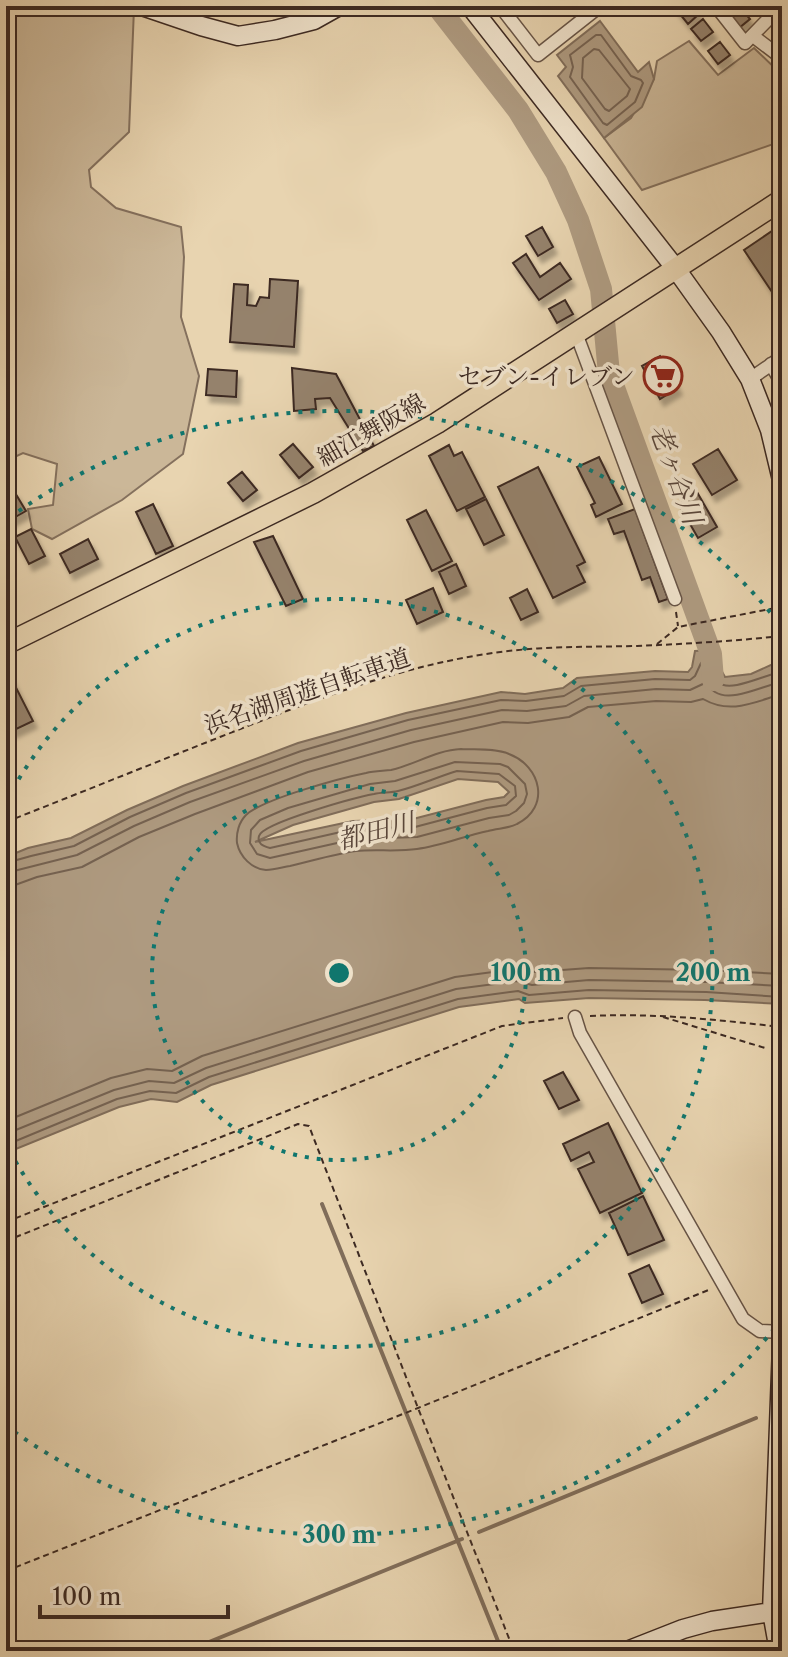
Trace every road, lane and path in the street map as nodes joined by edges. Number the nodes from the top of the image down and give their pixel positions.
1 (142, 6) edge
2 (339, 6) edge
3 (470, 6) edge
4 (500, 6) edge
5 (716, 6) edge
6 (781, 6) edge
7 (590, 9) edge
8 (753, 36) junction
9 (782, 58) edge
10 (782, 200) edge
11 (676, 269) junction
12 (583, 328) junction
13 (776, 361) edge
14 (750, 379) junction
15 (782, 384) edge
16 (782, 480) edge
17 (675, 599) joint
18 (775, 608) dead end
19 (678, 627) junction
20 (782, 636) edge
21 (782, 643) edge
22 (6, 644) edge
23 (655, 645) junction
24 (6, 822) edge
25 (658, 1016) junction
26 (575, 1017) junction
27 (765, 1048) dead end
28 (6, 1222) edge
29 (6, 1241) edge
30 (724, 1284) junction
31 (782, 1332) edge
32 (782, 1346) edge
33 (418, 1408) junction
34 (6, 1571) edge
35 (772, 1612) junction
36 (514, 1651) edge
37 (627, 1651) edge
38 (779, 1651) edge

1 - 2 street
3 - 11 street
4 - 7 street
5 - 8 street
6 - 8 street
8 - 9 street
10 - 11 main road, 細江舞阪線
11 - 12 main road, 細江舞阪線
11 - 14 street
12 - 17 street
12 - 22 main road, 細江舞阪線
13 - 14 street
13 - 15 street
14 - 16 street
17 - 19 path
18 - 19 path
19 - 23 path
20 - 23 path, 浜名湖周遊自転車道
21 - 25 path
23 - 24 path, 浜名湖周遊自転車道
25 - 26 path
25 - 27 path
26 - 28 path
26 - 30 street
29 - 33 path
30 - 31 street
30 - 33 path
32 - 35 street
33 - 34 path
33 - 36 path
35 - 37 street
35 - 38 street

